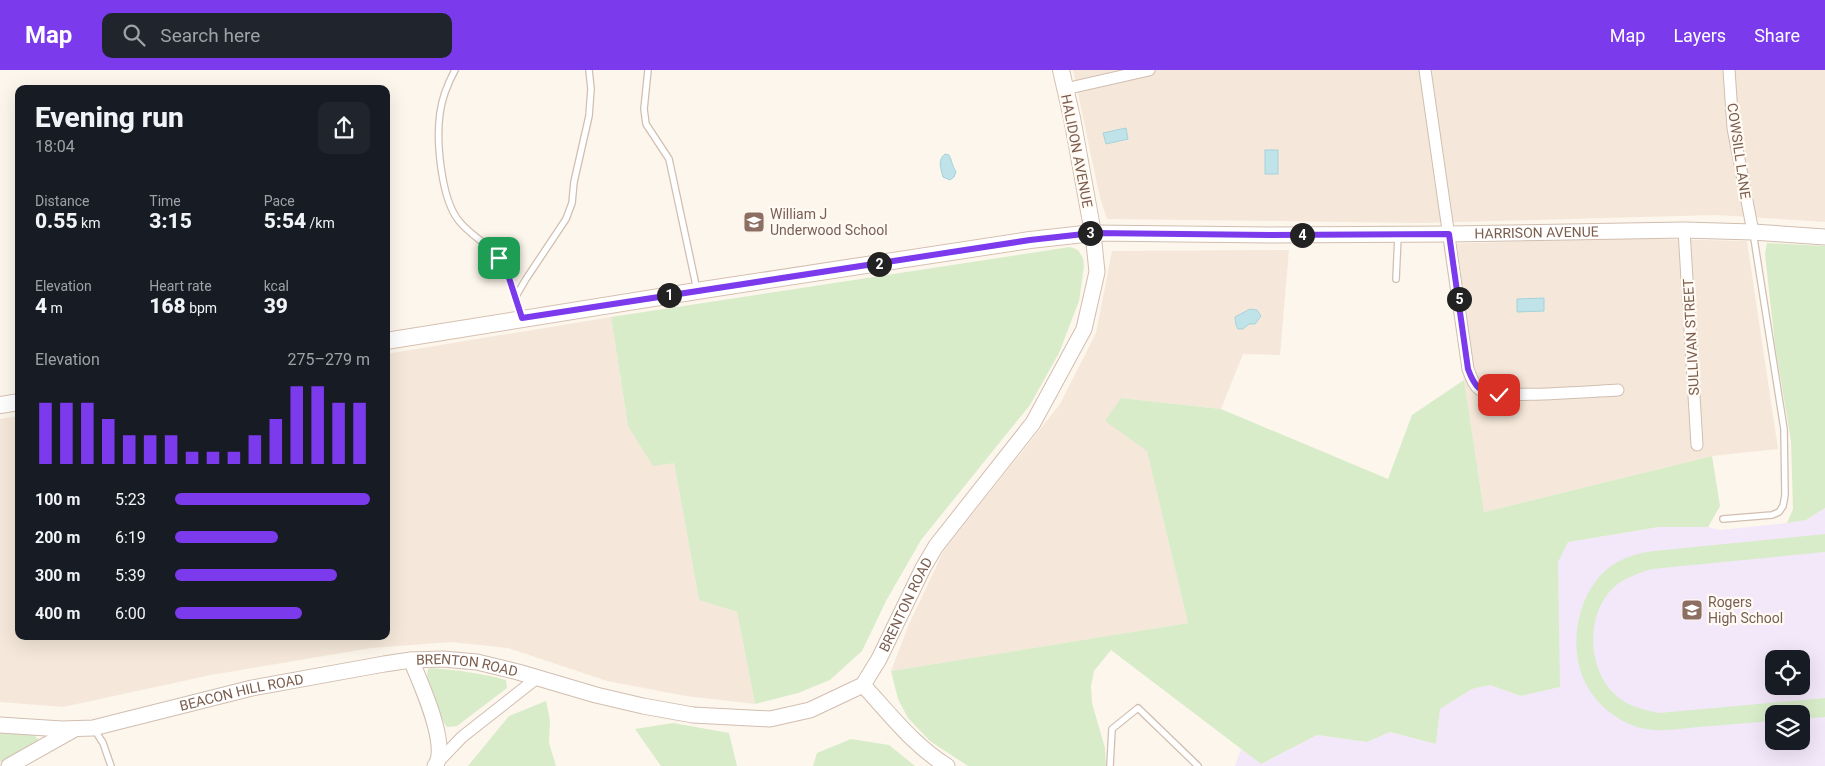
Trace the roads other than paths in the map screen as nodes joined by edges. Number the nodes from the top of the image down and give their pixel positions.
1 (455, 70) edge
2 (589, 70) edge
3 (648, 70) edge
4 (1061, 70) edge
5 (1149, 70) edge
6 (1425, 70) edge
7 (1729, 70) edge
8 (1065, 89) junction
9 (1684, 230) junction
10 (1753, 232) junction
11 (1093, 233) junction
12 (1398, 234) junction
13 (1449, 234) junction
14 (1825, 237) edge
15 (1396, 279) dead end
16 (698, 291) junction
17 (516, 296) junction
18 (522, 318) junction
19 (390, 340) edge
20 (1618, 390) dead end
21 (15, 403) edge
22 (0, 405) edge
23 (1697, 445) dead end
24 (1723, 519) dead end
25 (411, 660) junction
26 (537, 678) junction
27 (863, 684) junction
28 (0, 725) edge
29 (93, 728) junction
30 (74, 729) junction
31 (437, 763) edge
32 (9, 766) edge
33 (111, 766) edge
34 (947, 766) edge
35 (1110, 766) edge
36 (1198, 766) edge

1 - 17 lane
2 - 17 lane
3 - 16 lane
4 - 8 main road, HALIDON AVENUE
5 - 8 street
6 - 13 street
7 - 10 street, COWSILL LANE
8 - 11 main road, HALIDON AVENUE
9 - 10 street, HARRISON AVENUE
9 - 13 street, HARRISON AVENUE
9 - 23 street, SULLIVAN STREET
10 - 14 street, HARRISON AVENUE
10 - 24 lane
11 - 12 street, HARRISON AVENUE
11 - 16 main road, HARRISON AVENUE
11 - 27 street, BRENTON ROAD
12 - 13 street, HARRISON AVENUE
12 - 15 lane
13 - 20 street
16 - 18 main road, HARRISON AVENUE
17 - 18 lane
18 - 19 main road, HARRISON AVENUE
21 - 22 main road
25 - 26 street, BRENTON ROAD
25 - 29 street, BEACON HILL ROAD
25 - 31 street, BRENTON ROAD
26 - 27 street, BRENTON ROAD
26 - 31 street, BRENTON ROAD
27 - 34 street
28 - 30 street, BEACON HILL ROAD
29 - 30 street, BEACON HILL ROAD
29 - 33 lane
30 - 32 street, BEACON HILL ROAD
35 - 36 lane

